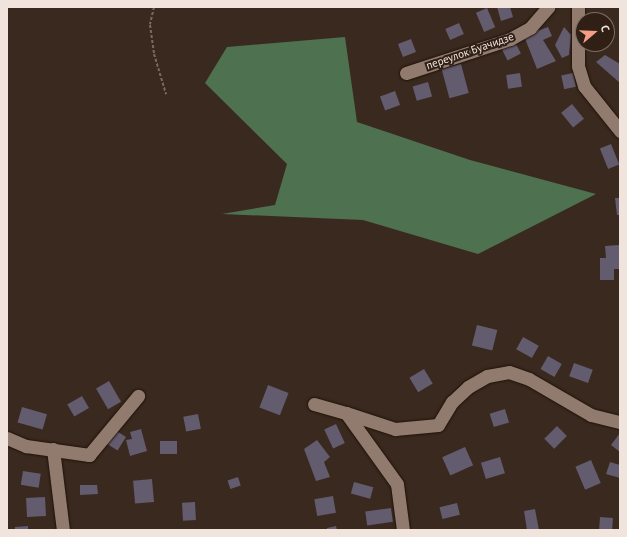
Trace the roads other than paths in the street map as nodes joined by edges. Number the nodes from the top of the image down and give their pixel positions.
1 (548, 7) edge
2 (578, 7) edge
3 (406, 73) dead end
4 (620, 131) edge
5 (138, 396) dead end
6 (314, 404) dead end
7 (346, 413) junction
8 (620, 422) edge
9 (7, 438) edge
10 (53, 450) junction
11 (63, 530) edge
12 (403, 530) edge

1 - 3 street, переулок Буачидзе
2 - 4 street
5 - 10 street
6 - 7 street
7 - 8 street
7 - 12 street
9 - 10 street
10 - 11 street

